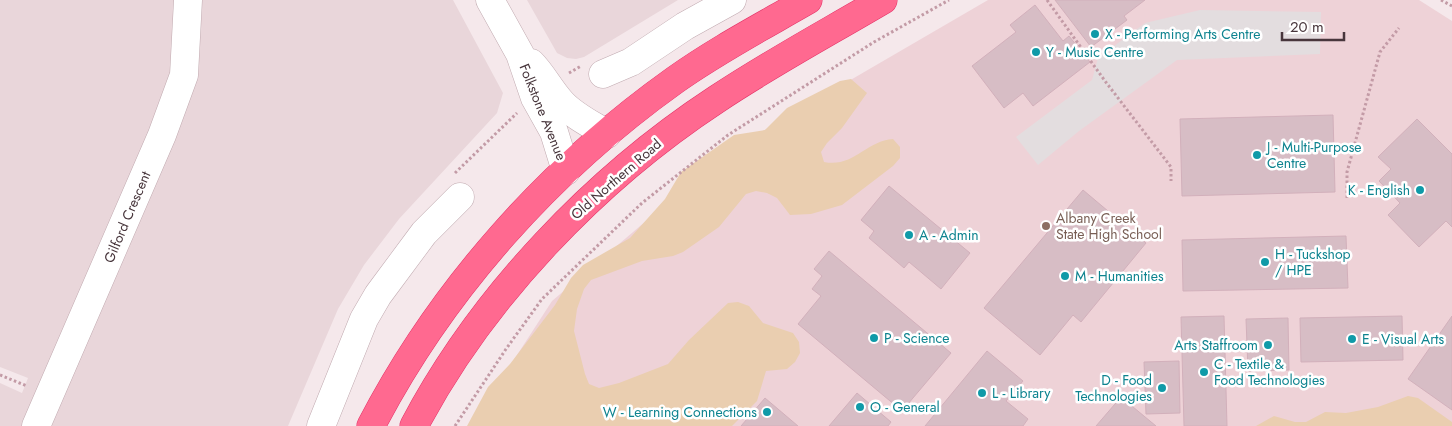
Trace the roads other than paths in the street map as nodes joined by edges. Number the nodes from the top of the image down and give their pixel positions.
1 (188, 0) edge
2 (490, 0) edge
3 (732, 0) edge
4 (808, 0) edge
5 (883, 0) edge
6 (520, 54) junction
7 (603, 74) dead end
8 (606, 134) junction
9 (566, 171) junction
10 (460, 197) dead end
11 (36, 426) edge
12 (321, 426) edge
13 (371, 426) edge
14 (414, 426) edge

1 - 11 street, Gilford Crescent
2 - 6 street, Folkstone Avenue
3 - 7 street
4 - 8 highway
5 - 14 highway, Old Northern Road
6 - 8 street, Folkstone Avenue
6 - 9 street, Folkstone Avenue
8 - 9 highway
9 - 13 highway
10 - 12 street

